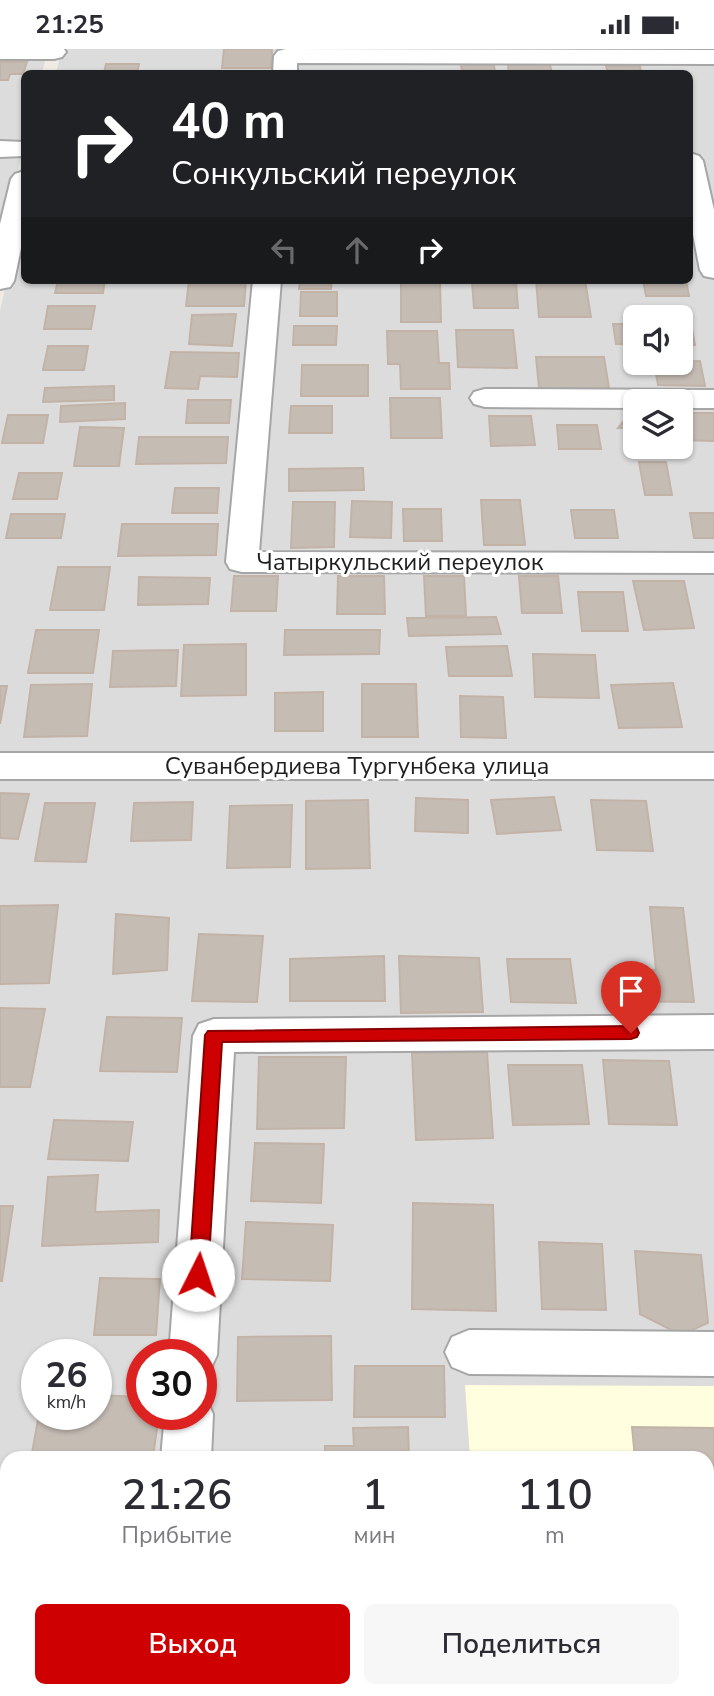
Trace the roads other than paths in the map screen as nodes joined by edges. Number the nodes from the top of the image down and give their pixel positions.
1 (0, 52) edge
2 (714, 57) edge
3 (52, 58) edge
4 (670, 60) edge
5 (285, 70) edge
6 (0, 149) edge
7 (21, 149) edge
8 (693, 155) edge
9 (714, 156) edge
10 (693, 174) edge
11 (21, 192) edge
12 (693, 268) edge
13 (714, 269) edge
14 (0, 281) edge
15 (267, 284) edge
16 (485, 398) dead end
17 (714, 399) edge
18 (714, 563) edge
19 (0, 766) edge
20 (714, 766) edge
21 (714, 1032) edge
22 (194, 1339) edge
23 (469, 1352) dead end
24 (714, 1355) edge
25 (188, 1430) edge
26 (186, 1451) edge

1 - 3 street
2 - 4 street
4 - 5 street
6 - 7 street
8 - 9 street
10 - 13 street
11 - 14 street
12 - 13 street
15 - 18 street, Чатыркульский переулок
16 - 17 street
19 - 20 street, Суванбердиева Тургунбека улица
21 - 22 street
23 - 24 street
25 - 26 street

